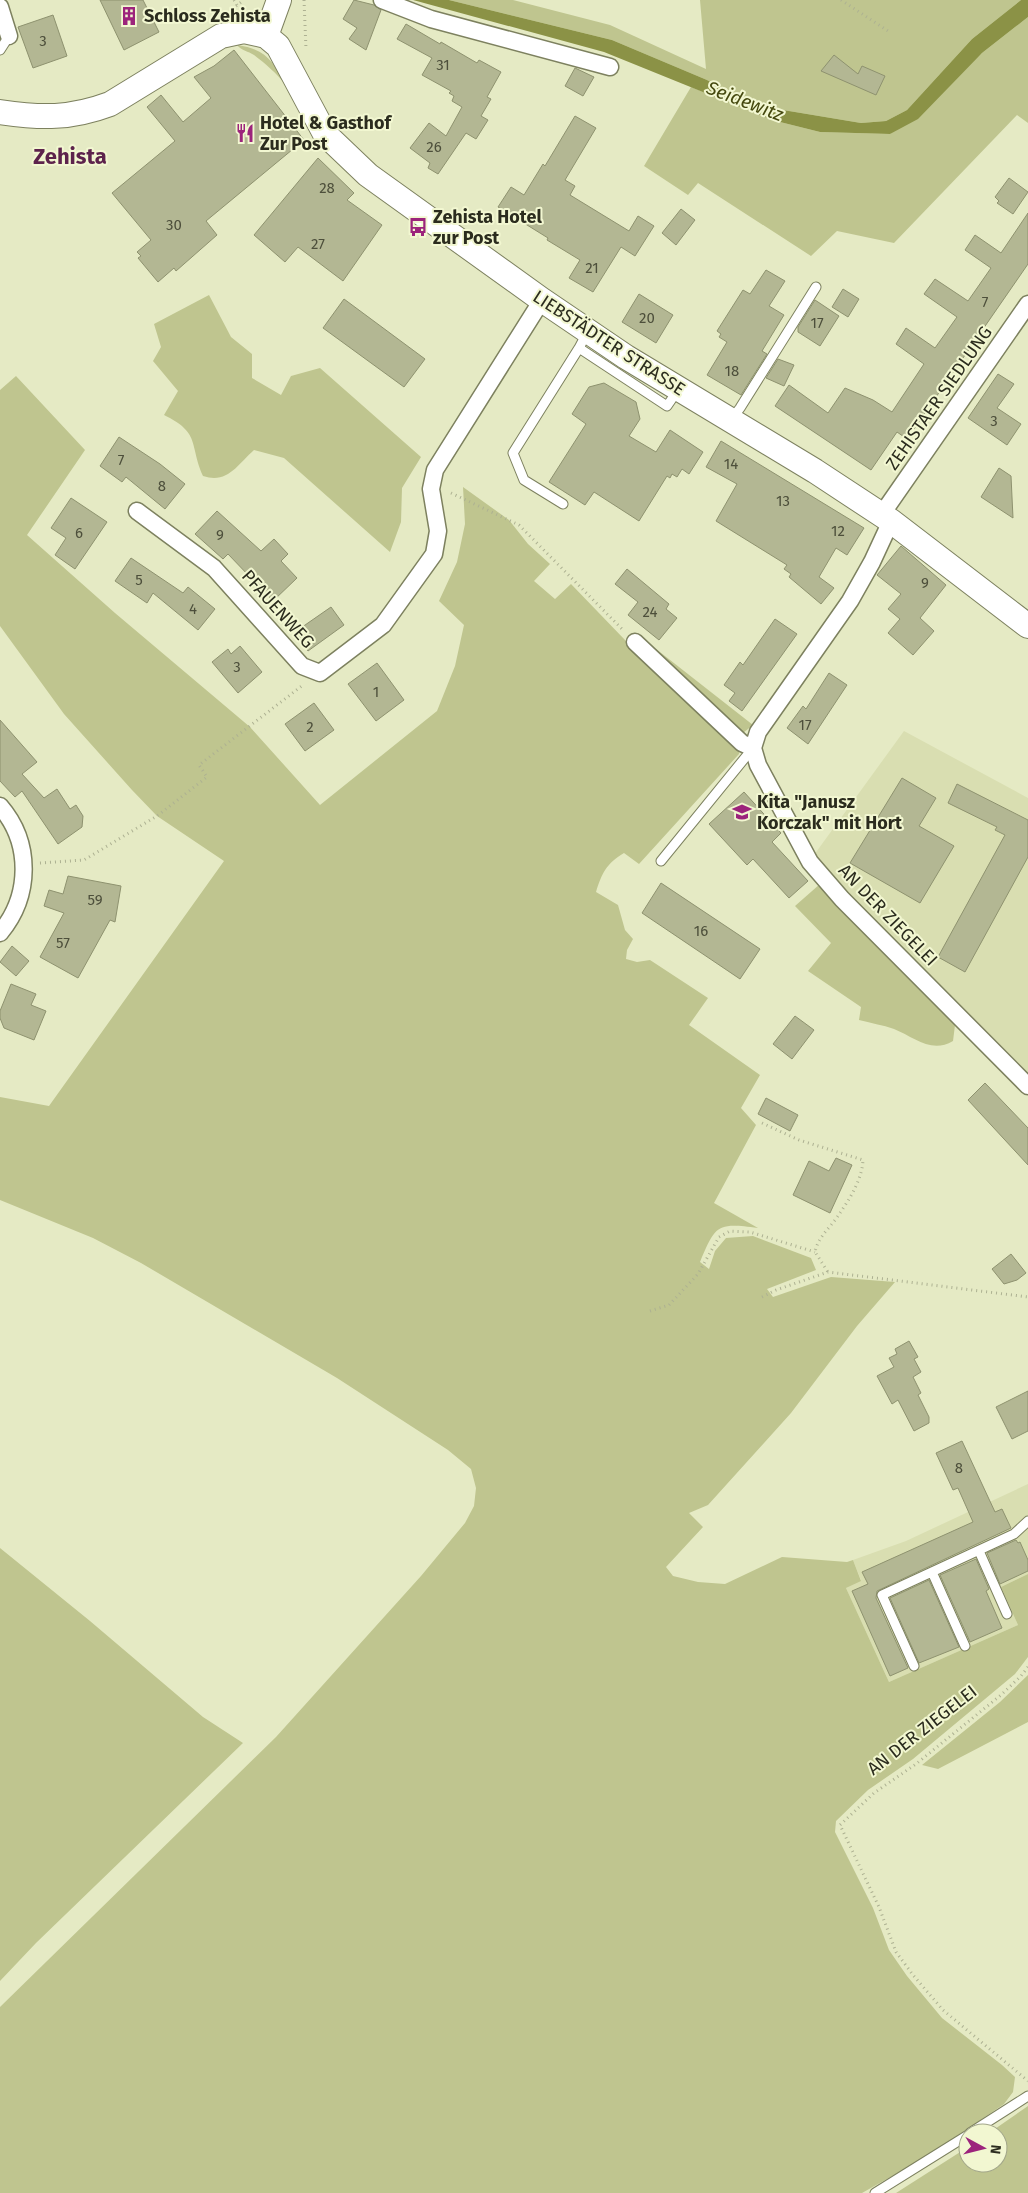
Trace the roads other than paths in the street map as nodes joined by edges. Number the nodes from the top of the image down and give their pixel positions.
1 (279, 0) edge
2 (382, 0) edge
3 (0, 7) edge
4 (9, 36) joint
5 (266, 36) junction
6 (0, 50) edge
7 (610, 67) dead end
8 (0, 112) edge
9 (816, 287) dead end
10 (542, 300) junction
11 (1028, 304) edge
12 (584, 340) junction
13 (731, 420) junction
14 (563, 504) dead end
15 (137, 511) dead end
16 (887, 518) junction
17 (1028, 626) edge
18 (635, 642) road end
19 (753, 748) junction
20 (0, 806) edge
21 (661, 861) dead end
22 (0, 933) edge
23 (1028, 1086) edge
24 (1028, 1521) edge
25 (978, 1551) junction
26 (932, 1572) junction
27 (1007, 1614) dead end
28 (964, 1646) dead end
29 (914, 1666) dead end
30 (1028, 2096) edge
31 (986, 2123) edge
32 (958, 2141) edge
33 (875, 2193) edge

1 - 5 main road
2 - 7 street
3 - 4 street
4 - 6 lane
5 - 8 main road
5 - 10 main road, LIEBSTÄDTER STRASSE
9 - 13 lane
10 - 12 main road, LIEBSTÄDTER STRASSE
10 - 15 street, PFAUENWEG
11 - 16 street, ZEHISTAER SIEDLUNG
12 - 13 main road, LIEBSTÄDTER STRASSE
12 - 14 lane
13 - 16 main road, LIEBSTÄDTER STRASSE
16 - 17 main road, LIEBSTÄDTER STRASSE
16 - 19 street
18 - 19 street
19 - 21 lane
19 - 23 street, AN DER ZIEGELEI
20 - 22 street
24 - 25 lane
25 - 26 lane
25 - 27 lane
26 - 28 lane
26 - 29 lane
30 - 31 lane
32 - 33 lane

